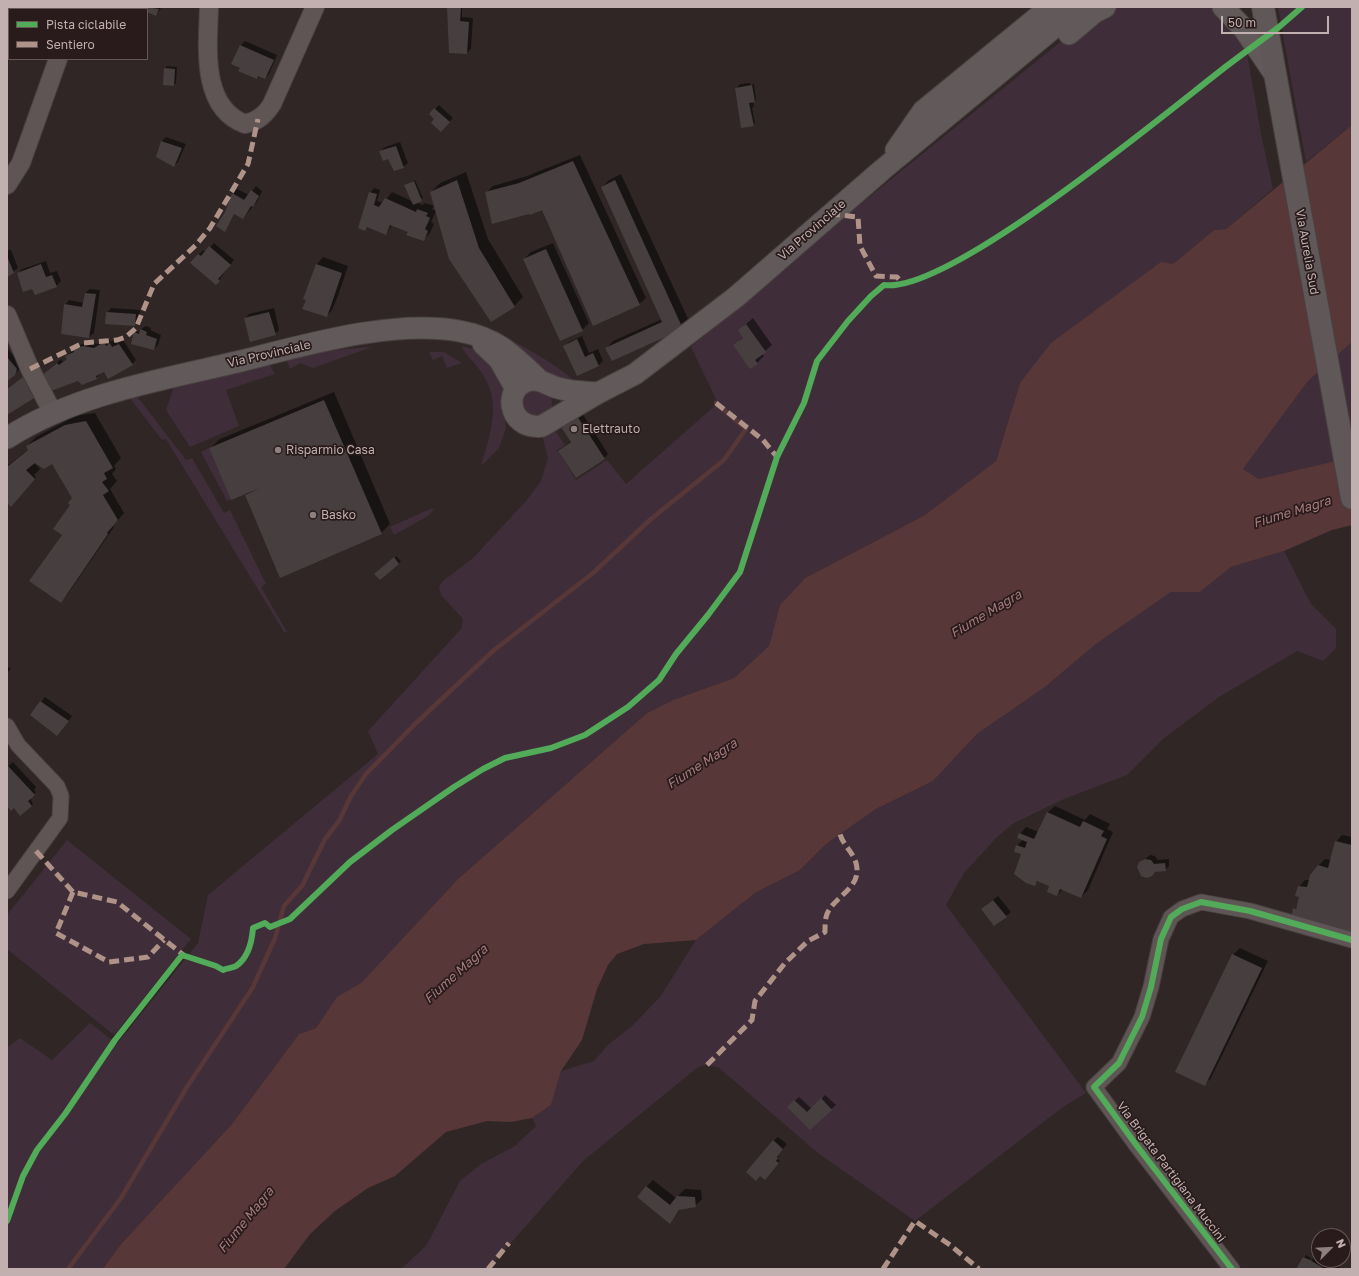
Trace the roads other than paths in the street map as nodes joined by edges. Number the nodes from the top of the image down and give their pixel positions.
1 (209, 7) edge
2 (315, 7) edge
3 (1050, 7) edge
4 (1080, 7) edge
5 (1105, 7) edge
6 (1222, 7) edge
7 (1263, 7) edge
8 (58, 60) edge
9 (1019, 66) junction
10 (1274, 73) junction
11 (882, 170) junction
12 (7, 185) edge
13 (7, 315) edge
14 (474, 336) junction
15 (544, 383) junction
16 (516, 389) junction
17 (598, 393) junction
18 (53, 414) junction
19 (552, 420) junction
20 (7, 438) edge
21 (1352, 498) edge
22 (7, 726) edge
23 (7, 891) edge
24 (1352, 940) edge
25 (1232, 1269) edge

1 - 2 street
3 - 11 main road
4 - 9 main road
5 - 9 main road
6 - 10 main road
7 - 10 main road, Via Aurelia Sud
8 - 12 street
9 - 11 main road
10 - 21 main road, Via Aurelia Sud
11 - 17 main road, Via Provinciale
13 - 18 street
14 - 15 main road
14 - 16 main road, Via Provinciale
14 - 18 main road, Via Provinciale
15 - 16 main road
15 - 17 main road, Via Provinciale
15 - 19 main road
16 - 19 main road, Via Provinciale
17 - 19 main road, Via Provinciale
18 - 20 main road, Via Provinciale
22 - 23 street
24 - 25 street, Via Brigata Partigiana Muccini

